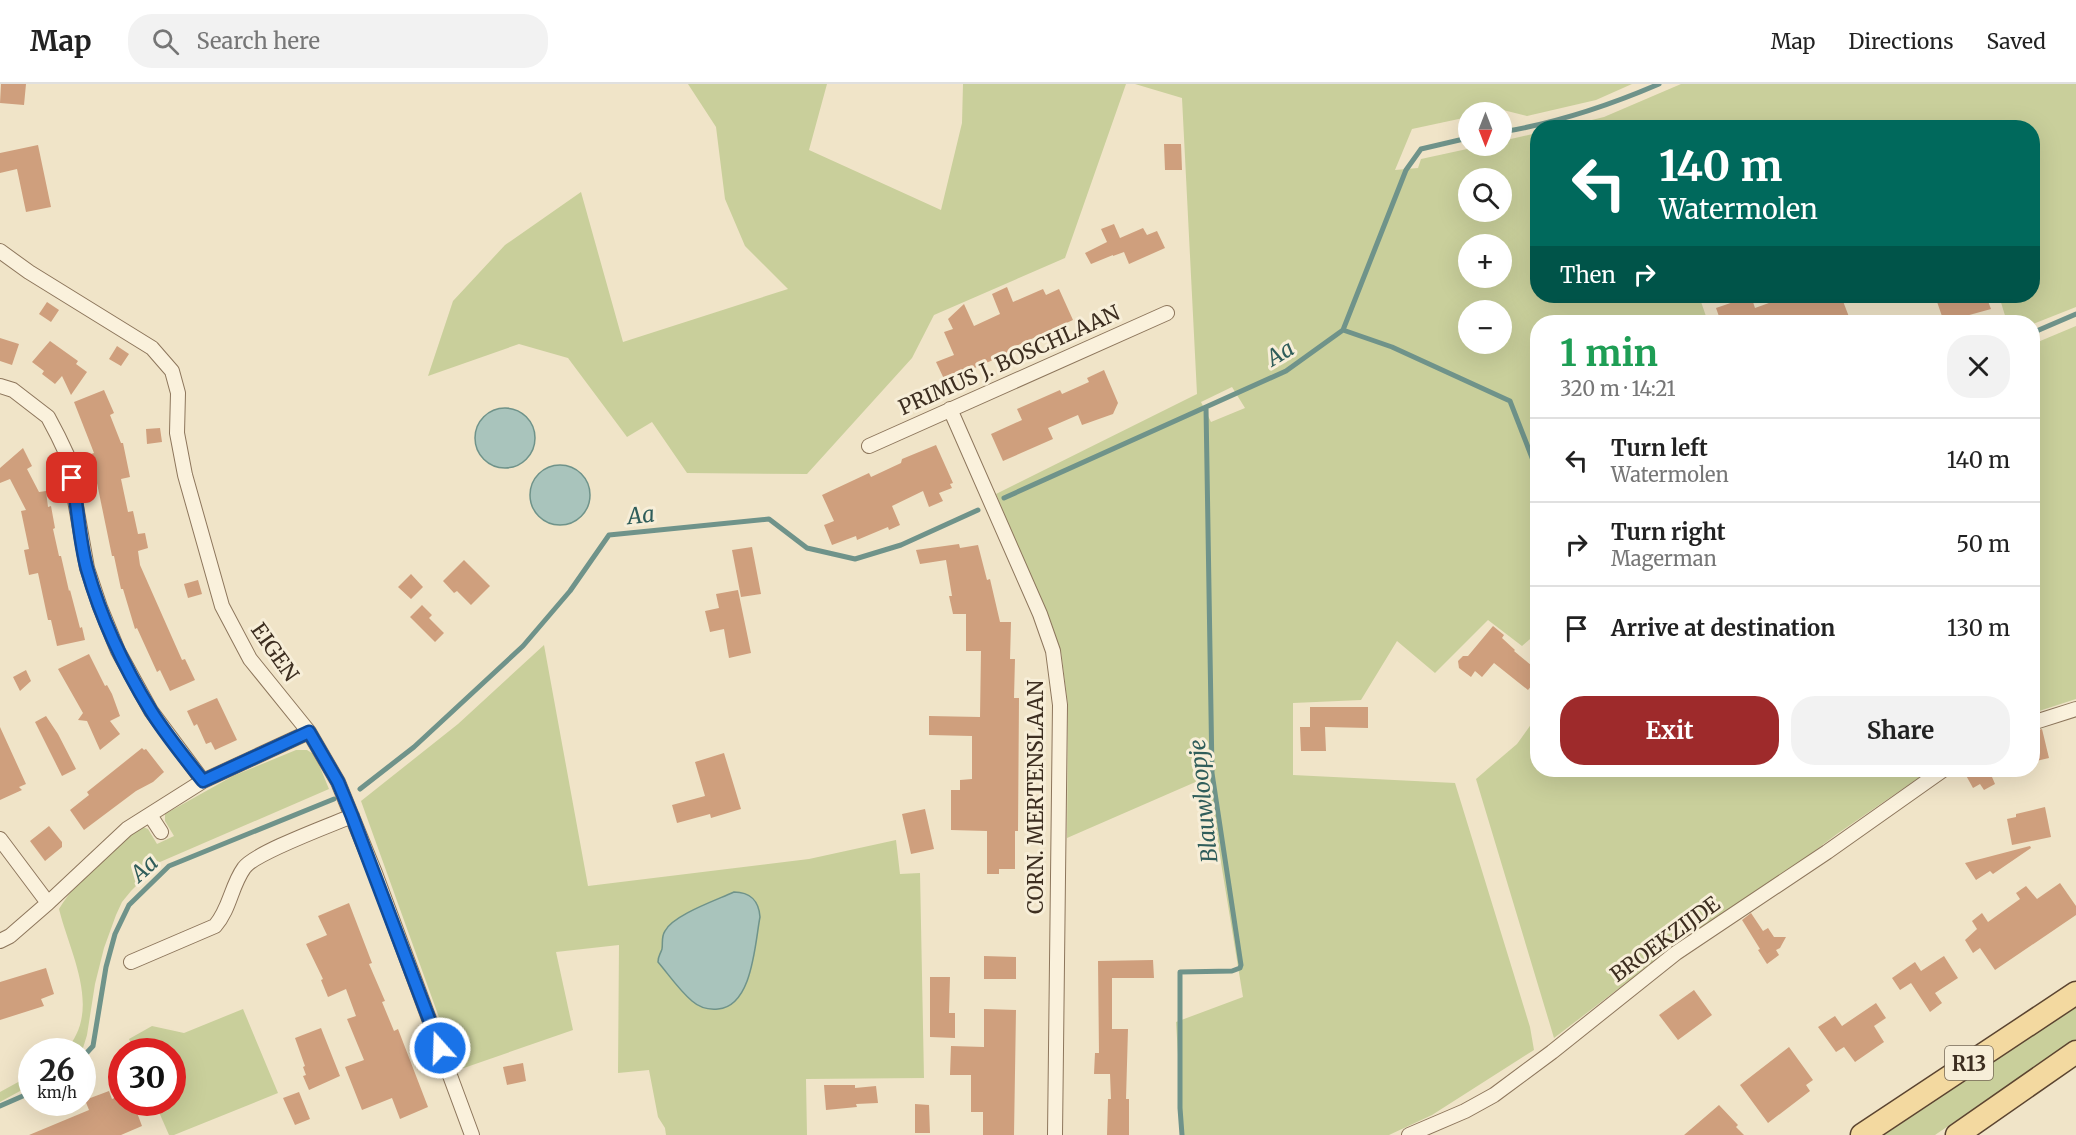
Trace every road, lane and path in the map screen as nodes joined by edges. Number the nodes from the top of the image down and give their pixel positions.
1 (0, 251) edge
2 (1167, 313) dead end
3 (0, 386) edge
4 (950, 409) junction
5 (869, 446) dead end
6 (2076, 709) edge
7 (2040, 720) edge
8 (309, 732) junction
9 (1933, 777) edge
10 (203, 781) junction
11 (350, 812) junction
12 (150, 815) junction
13 (160, 832) dead end
14 (0, 838) edge
15 (48, 903) junction
16 (0, 941) edge
17 (131, 962) dead end
18 (2076, 993) edge
19 (2076, 1052) edge
20 (472, 1135) edge
21 (1055, 1135) edge
22 (1409, 1135) edge
23 (1862, 1135) edge
24 (1957, 1135) edge

1 - 8 street, EIGEN
2 - 4 street, PRIMUS J. BOSCHLAAN
3 - 10 street
4 - 5 street, PRIMUS J. BOSCHLAAN
4 - 21 street, CORN. MERTENSLAAN
6 - 7 street
8 - 10 street
8 - 11 street, EIGEN
9 - 22 street, BROEKZIJDE
10 - 12 street
11 - 17 street
11 - 20 street, EIGEN
12 - 13 street
12 - 15 street
14 - 15 street
15 - 16 street
18 - 23 main road, R13
19 - 24 main road, R13

